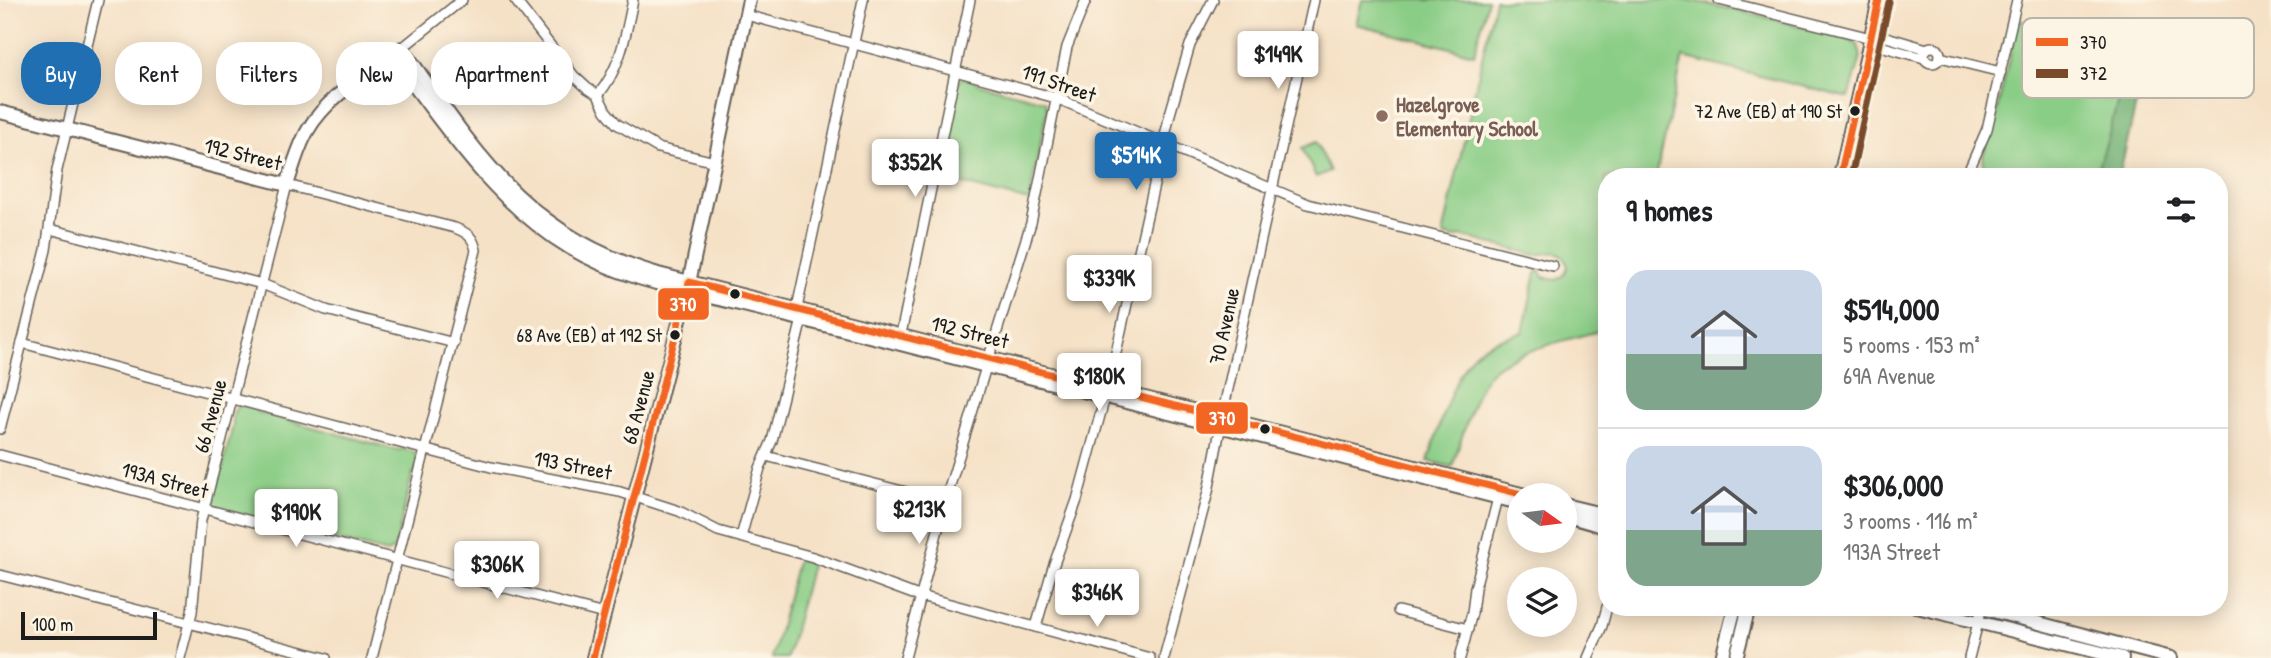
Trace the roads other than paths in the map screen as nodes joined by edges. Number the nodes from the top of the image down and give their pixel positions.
1 (97, 0) edge
2 (462, 0) edge
3 (515, 0) edge
4 (633, 0) edge
5 (749, 0) edge
6 (863, 0) edge
7 (970, 0) edge
8 (1086, 0) edge
9 (1213, 0) edge
10 (1314, 0) edge
11 (1719, 0) edge
12 (1879, 0) edge
13 (2017, 0) edge
14 (1744, 3) edge
15 (746, 15) junction
16 (1871, 38) junction
17 (410, 42) edge
18 (855, 43) junction
19 (955, 69) junction
20 (2001, 72) junction
21 (417, 77) edge
22 (598, 94) junction
23 (336, 98) edge
24 (1056, 98) junction
25 (0, 112) edge
26 (68, 130) junction
27 (1163, 142) junction
28 (715, 162) junction
29 (1842, 168) edge
30 (1970, 168) edge
31 (287, 186) junction
32 (1271, 189) junction
33 (50, 229) junction
34 (1553, 266) dead end
35 (262, 284) junction
36 (688, 287) junction
37 (800, 314) junction
38 (901, 334) junction
39 (22, 343) junction
40 (454, 343) junction
41 (988, 362) junction
42 (1106, 393) junction
43 (233, 397) junction
44 (1221, 422) junction
45 (0, 429) edge
46 (425, 450) junction
47 (0, 455) edge
48 (766, 456) junction
49 (1507, 491) edge
50 (635, 497) junction
51 (1499, 498) junction
52 (1507, 500) edge
53 (945, 502) junction
54 (204, 508) junction
55 (1577, 508) edge
56 (1598, 513) edge
57 (1577, 519) edge
58 (1598, 525) edge
59 (741, 537) junction
60 (397, 560) junction
61 (0, 575) edge
62 (922, 597) junction
63 (1398, 611) dead end
64 (604, 614) junction
65 (1605, 616) edge
66 (1733, 616) edge
67 (1747, 616) edge
68 (1951, 616) edge
69 (1979, 616) edge
70 (2014, 616) edge
71 (190, 623) junction
72 (1978, 623) junction
73 (1036, 627) junction
74 (1468, 629) junction
75 (180, 658) edge
76 (326, 658) edge
77 (372, 658) edge
78 (593, 658) edge
79 (905, 658) edge
80 (1150, 658) edge
81 (1164, 658) edge
82 (1460, 658) edge
83 (1588, 658) edge
84 (1722, 658) edge
85 (1736, 658) edge
86 (1969, 658) edge
87 (2122, 658) edge
88 (2171, 658) edge

1 - 26 street
2 - 17 street
3 - 22 street
4 - 22 street
5 - 15 main road, 68 Avenue
6 - 18 street
7 - 19 street
8 - 24 street
9 - 27 street
10 - 32 street, 70 Avenue
11 - 14 street
12 - 16 main road
13 - 20 street
14 - 16 street
15 - 18 street, 191 Street
15 - 28 main road, 68 Avenue
16 - 20 street
16 - 29 main road
18 - 19 street, 191 Street
18 - 37 street
19 - 24 street, 191 Street
19 - 38 street
20 - 30 street
21 - 36 main road, 192 Street
22 - 28 street
23 - 31 main road
24 - 27 street, 191 Street
24 - 41 street
25 - 26 main road, 192 Street
26 - 31 main road, 192 Street
26 - 33 street
27 - 32 street, 191 Street
27 - 42 street
28 - 36 main road, 68 Avenue
31 - 35 street, 66 Avenue
31 - 40 street, 192 Street
32 - 34 street, 191 Street
32 - 44 street, 70 Avenue
33 - 35 street
33 - 39 street
35 - 40 street
35 - 43 street, 66 Avenue
36 - 37 main road, 192 Street
36 - 50 main road, 68 Avenue
37 - 38 main road, 192 Street
37 - 41 main road, 192 Street
37 - 48 street
38 - 41 main road, 192 Street
39 - 43 street, 193 Street
39 - 45 street
40 - 46 street
41 - 42 main road, 192 Street
41 - 42 main road, 192 Street
41 - 53 street
42 - 44 main road, 192 Street
42 - 73 street
43 - 46 street, 193 Street
43 - 54 street, 66 Avenue
44 - 49 main road, 192 Street
44 - 51 main road, 192 Street
44 - 81 street, 70 Avenue
46 - 50 street, 193 Street
46 - 60 street
47 - 54 street, 193A Street
48 - 53 street
48 - 59 street
50 - 59 street, 193 Street
50 - 64 main road, 68 Avenue
51 - 52 main road, 192 Street
51 - 74 street
53 - 62 street
54 - 60 street, 193A Street
54 - 71 street, 66 Avenue
55 - 56 main road
57 - 58 main road
59 - 62 street, 193 Street
60 - 64 street, 193A Street
60 - 77 street
61 - 71 street
62 - 73 street, 193 Street
62 - 79 street
63 - 74 street
64 - 78 main road, 68 Avenue
65 - 83 street
66 - 84 main road
67 - 85 main road
68 - 72 main road
69 - 72 street
70 - 88 main road
71 - 75 street, 66 Avenue
71 - 76 street
72 - 86 street
72 - 87 main road
73 - 80 street, 193 Street
74 - 82 street

